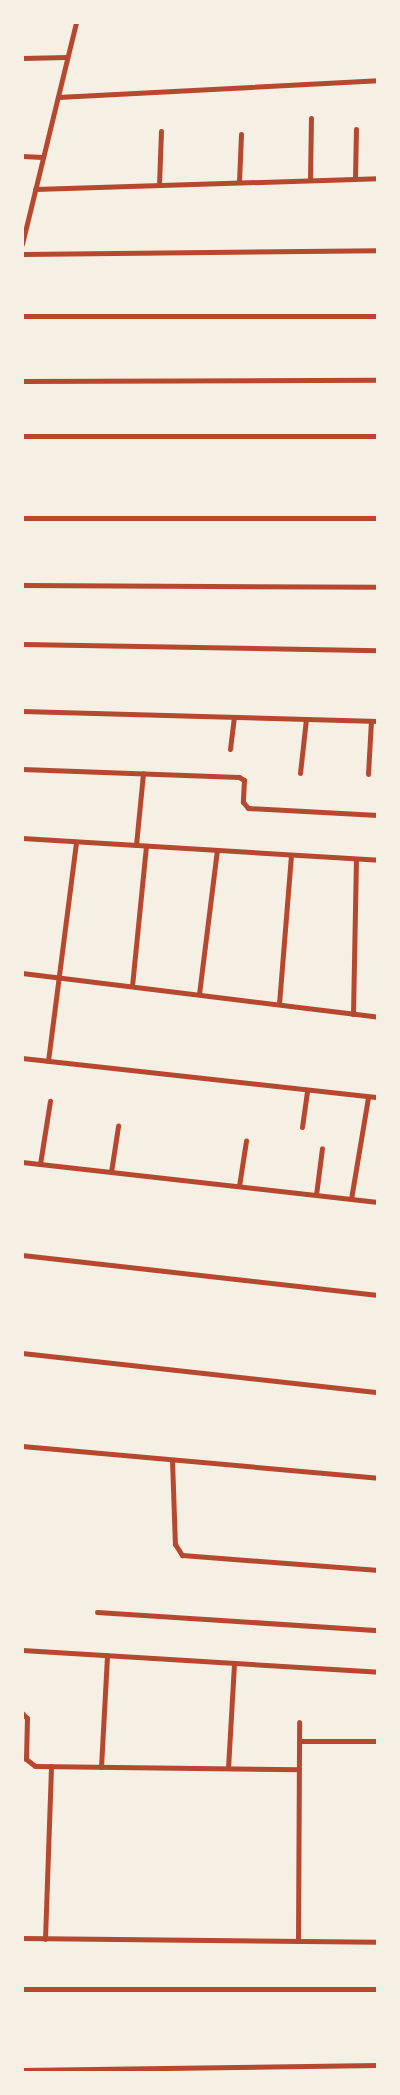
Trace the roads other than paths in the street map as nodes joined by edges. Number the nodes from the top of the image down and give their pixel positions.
1 (76, 22) edge
2 (22, 58) edge
3 (67, 58) junction
4 (378, 80) edge
5 (58, 97) junction
6 (312, 118) dead end
7 (356, 129) dead end
8 (161, 131) dead end
9 (241, 134) dead end
10 (22, 156) edge
11 (43, 157) junction
12 (378, 178) edge
13 (355, 179) junction
14 (310, 180) junction
15 (239, 182) junction
16 (159, 184) junction
17 (35, 189) junction
18 (24, 227) edge
19 (22, 244) edge
20 (378, 250) edge
21 (22, 254) edge
22 (22, 316) edge
23 (378, 316) edge
24 (378, 380) edge
25 (22, 381) edge
26 (22, 436) edge
27 (378, 436) edge
28 (22, 518) edge
29 (378, 518) edge
30 (22, 585) edge
31 (378, 588) edge
32 (22, 644) edge
33 (378, 650) edge
34 (22, 711) edge
35 (234, 717) junction
36 (306, 719) junction
37 (371, 721) junction
38 (378, 721) edge
39 (230, 749) dead end
40 (22, 769) edge
41 (143, 773) junction
42 (300, 773) dead end
43 (368, 774) dead end
44 (378, 814) edge
45 (22, 838) edge
46 (76, 842) junction
47 (136, 845) junction
48 (146, 846) junction
49 (217, 850) junction
50 (291, 855) junction
51 (356, 859) junction
52 (378, 860) edge
53 (22, 973) edge
54 (62, 978) junction
55 (132, 986) junction
56 (199, 994) junction
57 (279, 1004) junction
58 (353, 1014) junction
59 (378, 1017) edge
60 (22, 1058) edge
61 (48, 1061) junction
62 (307, 1091) junction
63 (368, 1097) junction
64 (378, 1097) edge
65 (50, 1101) dead end
66 (118, 1126) dead end
67 (302, 1128) dead end
68 (246, 1142) dead end
69 (322, 1148) dead end
70 (22, 1162) edge
71 (40, 1164) junction
72 (111, 1172) junction
73 (239, 1186) junction
74 (316, 1195) junction
75 (351, 1199) junction
76 (378, 1202) edge
77 (22, 1255) edge
78 (378, 1295) edge
79 (22, 1353) edge
80 (378, 1392) edge
81 (22, 1446) edge
82 (172, 1460) junction
83 (378, 1478) edge
84 (378, 1570) edge
85 (97, 1612) dead end
86 (378, 1630) edge
87 (22, 1650) edge
88 (107, 1655) junction
89 (234, 1663) junction
90 (378, 1672) edge
91 (22, 1713) edge
92 (300, 1722) dead end
93 (300, 1741) junction
94 (378, 1741) edge
95 (51, 1766) junction
96 (101, 1767) junction
97 (228, 1768) junction
98 (299, 1769) junction
99 (22, 1938) edge
100 (45, 1939) junction
101 (298, 1942) junction
102 (378, 1942) edge
103 (22, 1989) edge
104 (378, 1989) edge
105 (378, 2065) edge
106 (22, 2070) edge
107 (42, 2071) edge
108 (205, 2071) edge

1 - 3 street
2 - 3 street
3 - 5 street
4 - 5 street
5 - 11 street
6 - 14 street
7 - 13 street
8 - 16 street
9 - 15 street
10 - 11 street
11 - 17 street
12 - 13 street
13 - 14 street
14 - 15 street
15 - 16 street
16 - 17 street
17 - 18 street
18 - 19 street
20 - 21 street
22 - 23 street
24 - 25 street
26 - 27 street
28 - 29 street
30 - 31 street
32 - 33 street
34 - 35 street
35 - 36 street
35 - 39 street
36 - 37 street
36 - 42 street
37 - 38 street
37 - 43 street
40 - 41 street
41 - 44 street
41 - 47 street
45 - 46 street
46 - 47 street
46 - 54 street
47 - 48 street
48 - 49 street
48 - 55 street
49 - 50 street
49 - 56 street
50 - 51 street
50 - 57 street
51 - 52 street
51 - 58 street
53 - 54 street
54 - 55 street
54 - 61 street
55 - 56 street
56 - 57 street
57 - 58 street
58 - 59 street
60 - 61 street
61 - 62 street
62 - 63 street
62 - 67 street
63 - 64 street
63 - 75 street
65 - 71 street
66 - 72 street
68 - 73 street
69 - 74 street
70 - 71 street
71 - 72 street
72 - 73 street
73 - 74 street
74 - 75 street
75 - 76 street
77 - 78 street
79 - 80 street
81 - 82 street
82 - 83 street
82 - 84 street
85 - 86 street
87 - 88 street
88 - 89 street
88 - 96 street
89 - 90 street
89 - 97 street
91 - 95 street
92 - 93 street
93 - 94 street
93 - 98 street
95 - 96 street
95 - 100 street
96 - 97 street
97 - 98 street
98 - 101 street
99 - 100 street
100 - 101 street
101 - 102 street
103 - 104 street
105 - 108 street
106 - 107 street
107 - 108 street

